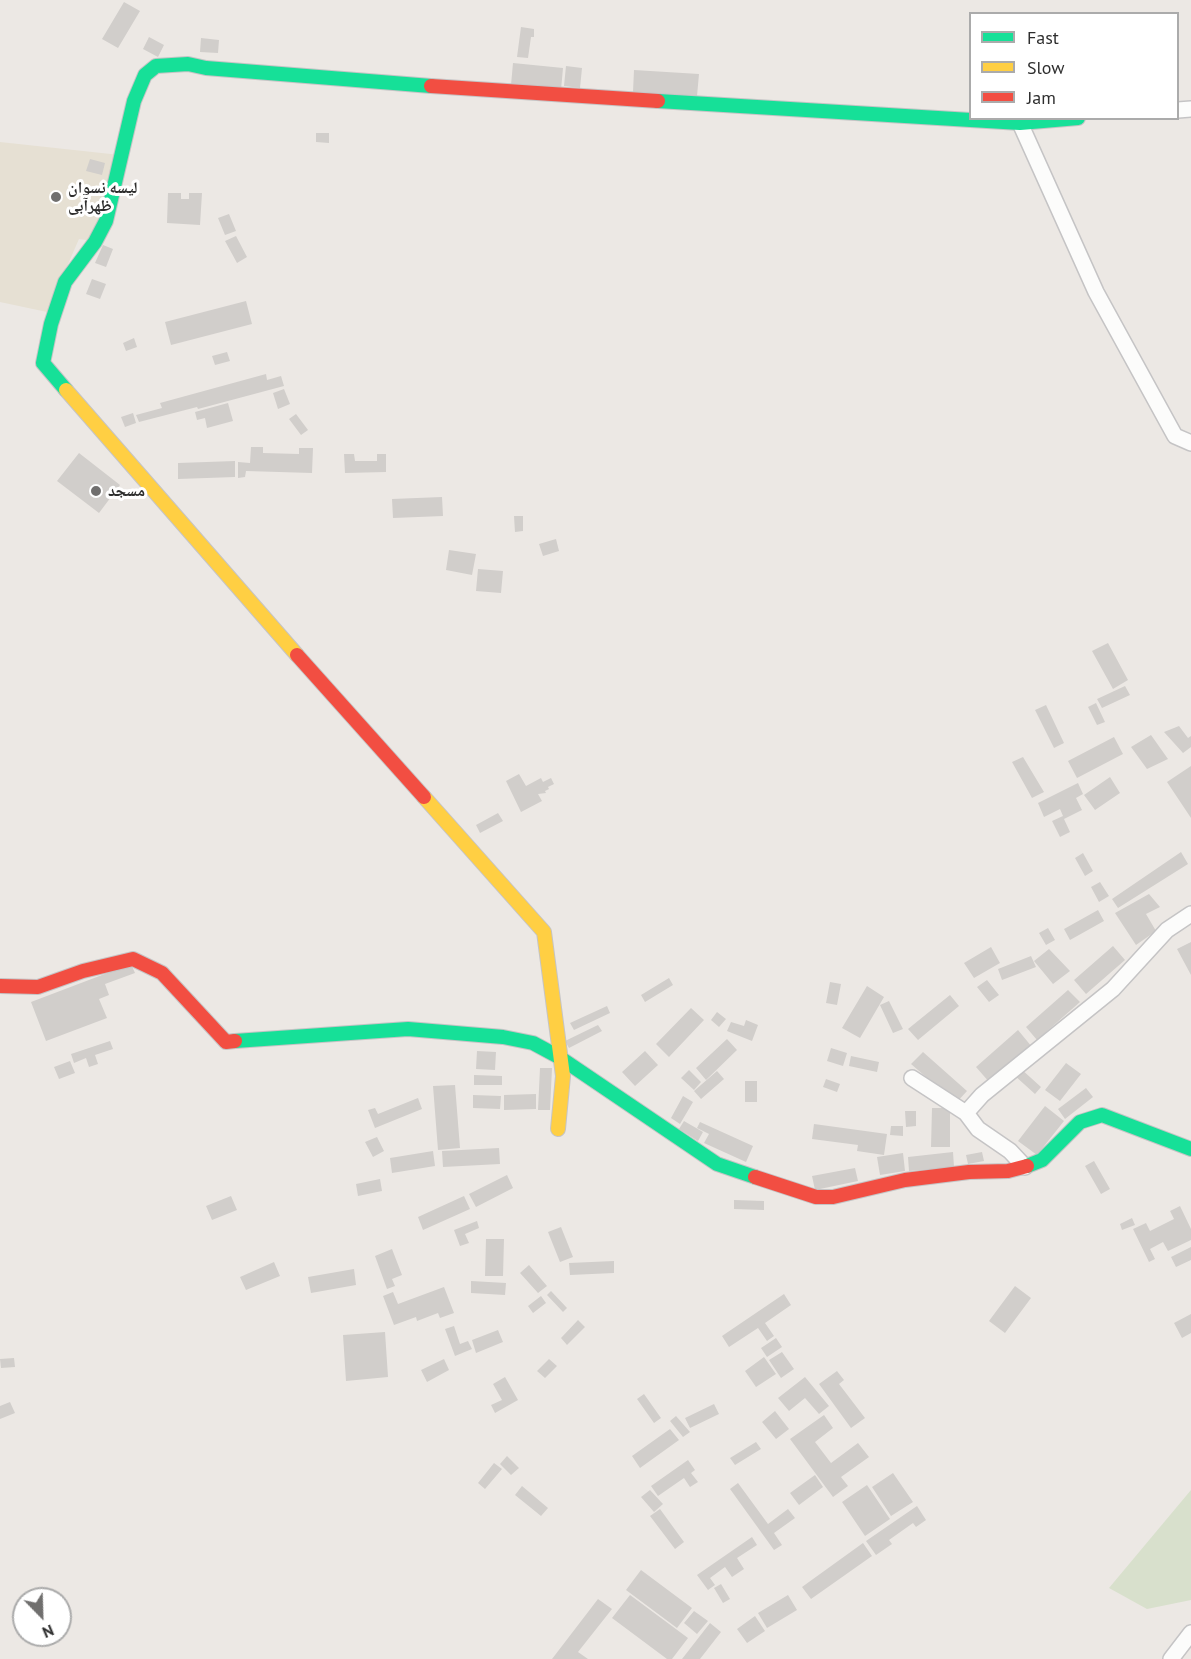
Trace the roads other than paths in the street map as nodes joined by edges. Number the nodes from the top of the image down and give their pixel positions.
1 (969, 120) edge
2 (972, 120) edge
3 (1055, 120) edge
4 (1020, 123) junction
5 (1191, 443) edge
6 (1191, 914) edge
7 (0, 986) edge
8 (559, 1057) junction
9 (912, 1078) dead end
10 (966, 1113) junction
11 (558, 1129) dead end
12 (1191, 1149) edge
13 (1025, 1167) junction
14 (1191, 1633) edge
15 (1171, 1659) edge

1 - 8 street
2 - 4 street
3 - 4 street
4 - 5 street
6 - 10 street
7 - 8 street
8 - 11 street
8 - 13 street
9 - 10 street
10 - 13 street
12 - 13 street
14 - 15 street

